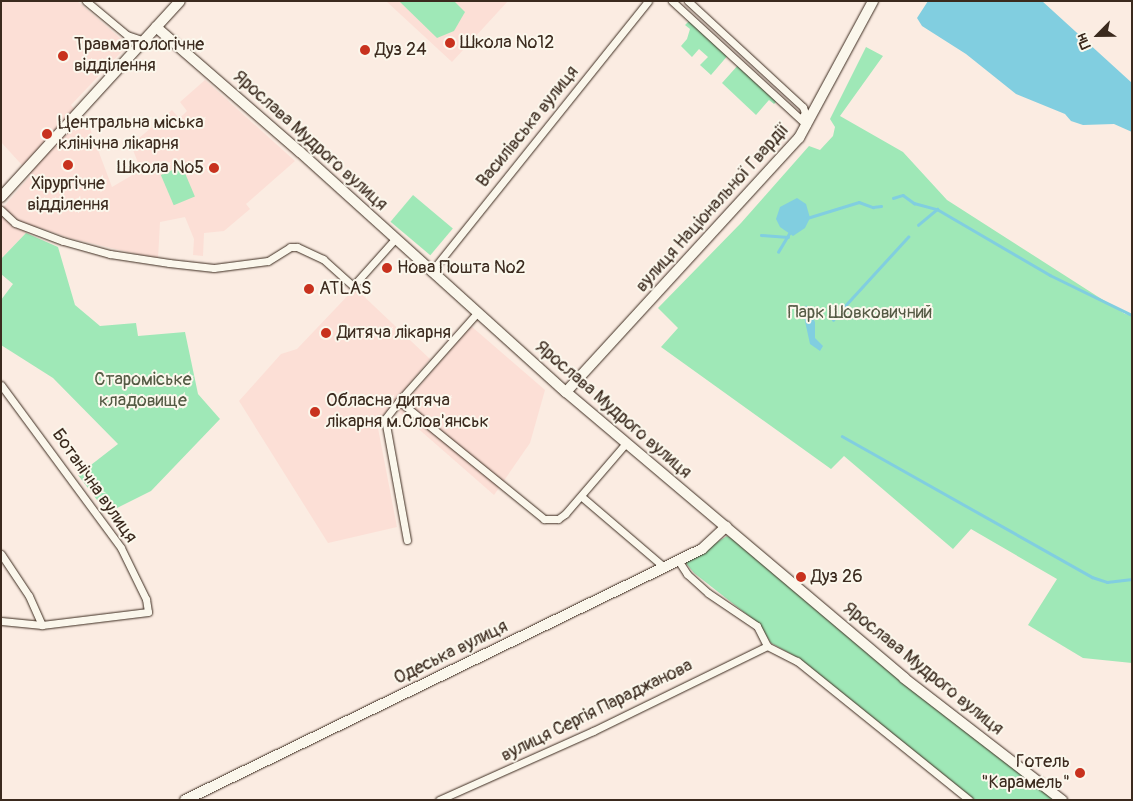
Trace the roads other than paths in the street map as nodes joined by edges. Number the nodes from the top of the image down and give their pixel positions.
1 (86, 1) edge
2 (648, 1) edge
3 (672, 1) edge
4 (688, 1) edge
5 (873, 1) edge
6 (173, 4) edge
7 (696, 9) junction
8 (689, 18) junction
9 (156, 27) junction
10 (726, 37) junction
11 (144, 41) junction
12 (720, 45) junction
13 (758, 67) junction
14 (751, 75) junction
15 (802, 106) junction
16 (794, 114) junction
17 (804, 122) junction
18 (1, 197) edge
19 (1, 210) edge
20 (395, 239) junction
21 (431, 272) junction
22 (477, 313) junction
23 (1, 385) edge
24 (566, 392) junction
25 (399, 401) junction
26 (626, 443) junction
27 (582, 497) junction
28 (726, 527) junction
29 (407, 540) dead end
30 (1, 554) edge
31 (678, 560) junction
32 (664, 566) junction
33 (1, 621) edge
34 (42, 625) junction
35 (767, 646) junction
36 (185, 800) edge
37 (439, 800) edge
38 (969, 800) edge
39 (1062, 800) edge

1 - 11 street
2 - 21 street, Василівська вулиця
3 - 8 street
4 - 7 street
5 - 17 street, вулиця Національної Гвардії
6 - 9 street
7 - 8 street
7 - 10 street
8 - 12 street
9 - 11 street
9 - 20 street, Ярослава Мудрого вулиця
10 - 12 street
10 - 13 street
11 - 18 street
12 - 14 street
13 - 14 street
13 - 15 street
14 - 16 street
15 - 16 street
15 - 17 street
16 - 17 street
17 - 24 street, вулиця Національної Гвардії
19 - 20 street
20 - 21 street, Ярослава Мудрого вулиця
21 - 22 street, Ярослава Мудрого вулиця
22 - 24 street, Ярослава Мудрого вулиця
22 - 25 street
23 - 34 street, Ботанічна вулиця
24 - 26 street, Ярослава Мудрого вулиця
25 - 27 street
25 - 29 street
26 - 27 street
26 - 28 street, Ярослава Мудрого вулиця
27 - 32 street
28 - 31 street, Одеська вулиця
28 - 39 street, Ярослава Мудрого вулиця
30 - 34 street
31 - 32 street, Одеська вулиця
31 - 35 street
32 - 36 street, Одеська вулиця
33 - 34 street
35 - 37 street, вулиця Сергія Параджанова
35 - 38 street

